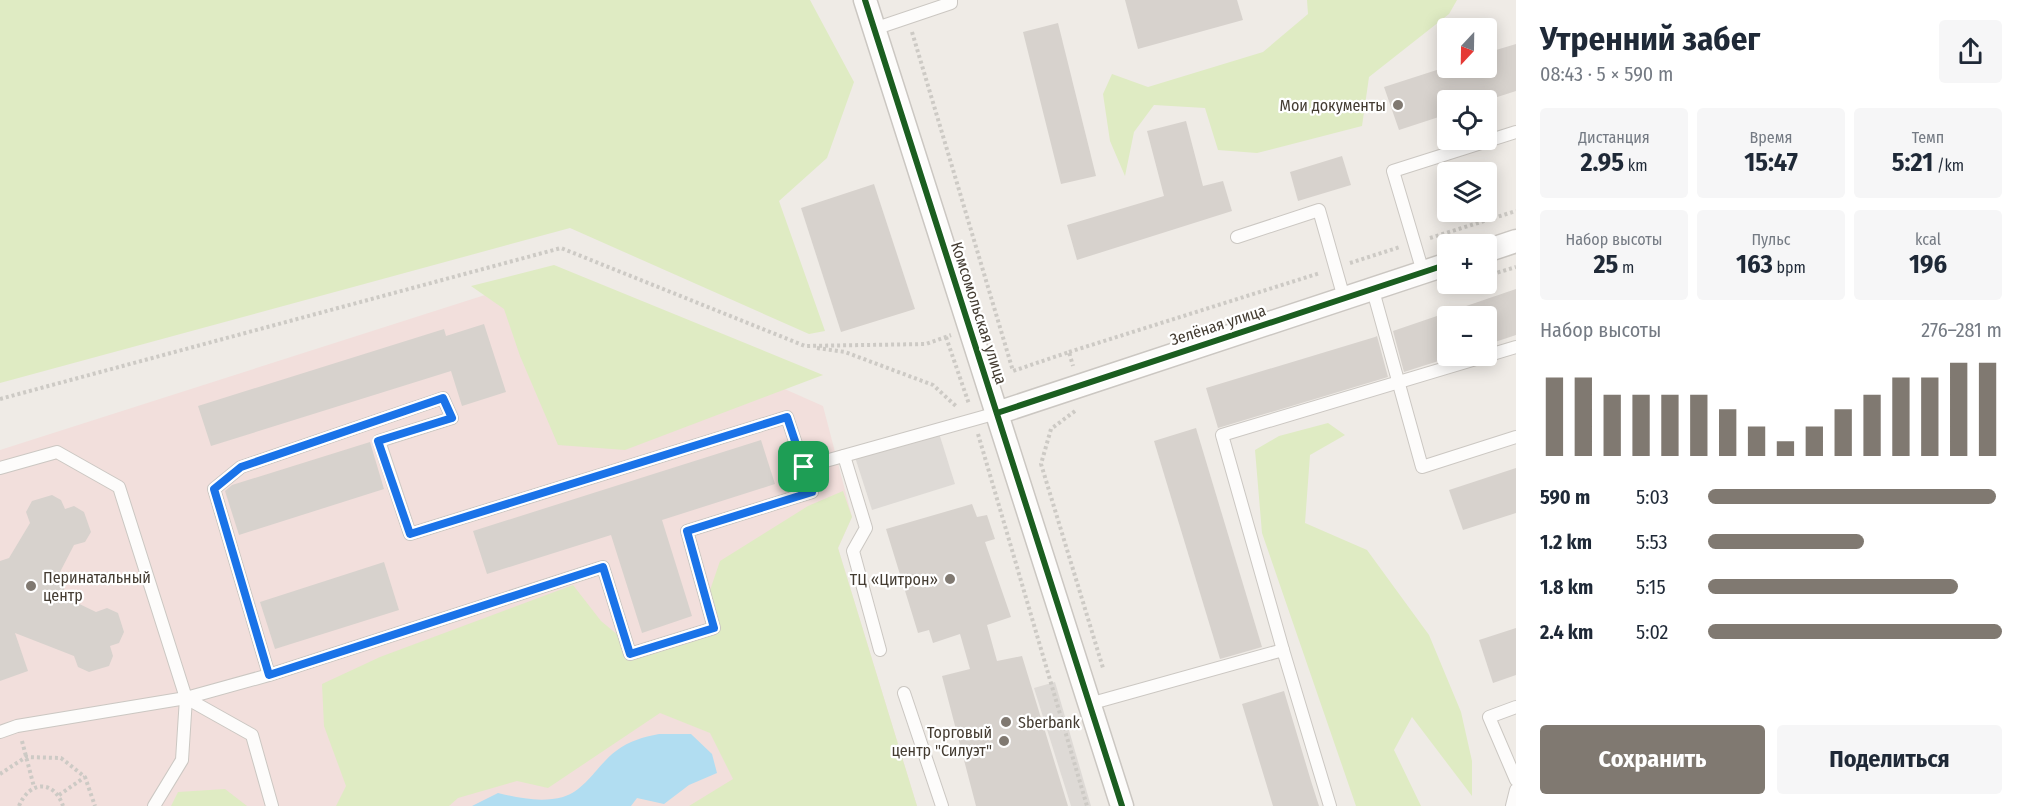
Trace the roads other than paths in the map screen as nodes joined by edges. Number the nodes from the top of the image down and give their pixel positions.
1 (865, 0) edge
2 (954, 1) edge
3 (874, 29) junction
4 (1516, 132) edge
5 (1237, 237) dead end
6 (1516, 241) edge
7 (1497, 247) edge
8 (1437, 268) edge
9 (1423, 272) junction
10 (1372, 287) junction
11 (1344, 298) junction
12 (1516, 347) edge
13 (1398, 382) junction
14 (996, 413) junction
15 (1516, 437) edge
16 (844, 456) junction
17 (804, 467) junction
18 (0, 468) edge
19 (880, 650) dead end
20 (1283, 650) junction
21 (269, 675) junction
22 (904, 693) dead end
23 (186, 698) junction
24 (1089, 704) junction
25 (1516, 707) edge
26 (0, 732) edge
27 (1516, 780) edge
28 (1516, 790) edge
29 (154, 806) edge
30 (272, 806) edge
31 (942, 806) edge
32 (1122, 806) edge
33 (1330, 806) edge
34 (1512, 806) edge

1 - 3 street, Комсомольская улица
2 - 3 lane
3 - 14 street, Комсомольская улица
4 - 9 lane
5 - 11 lane
6 - 7 street
8 - 9 street, Зелёная улица
9 - 10 street, Зелёная улица
10 - 11 street, Зелёная улица
10 - 13 lane
11 - 14 street, Зелёная улица
12 - 13 lane
13 - 15 lane
13 - 20 lane
14 - 16 lane
14 - 24 street, Комсомольская улица
16 - 17 lane
16 - 19 lane
17 - 21 lane
17 - 21 lane
18 - 23 lane
20 - 24 lane
20 - 33 lane
21 - 23 lane
22 - 31 lane
23 - 26 lane
23 - 29 lane
23 - 30 lane
24 - 32 street, Комсомольская улица
25 - 27 lane
28 - 34 lane

